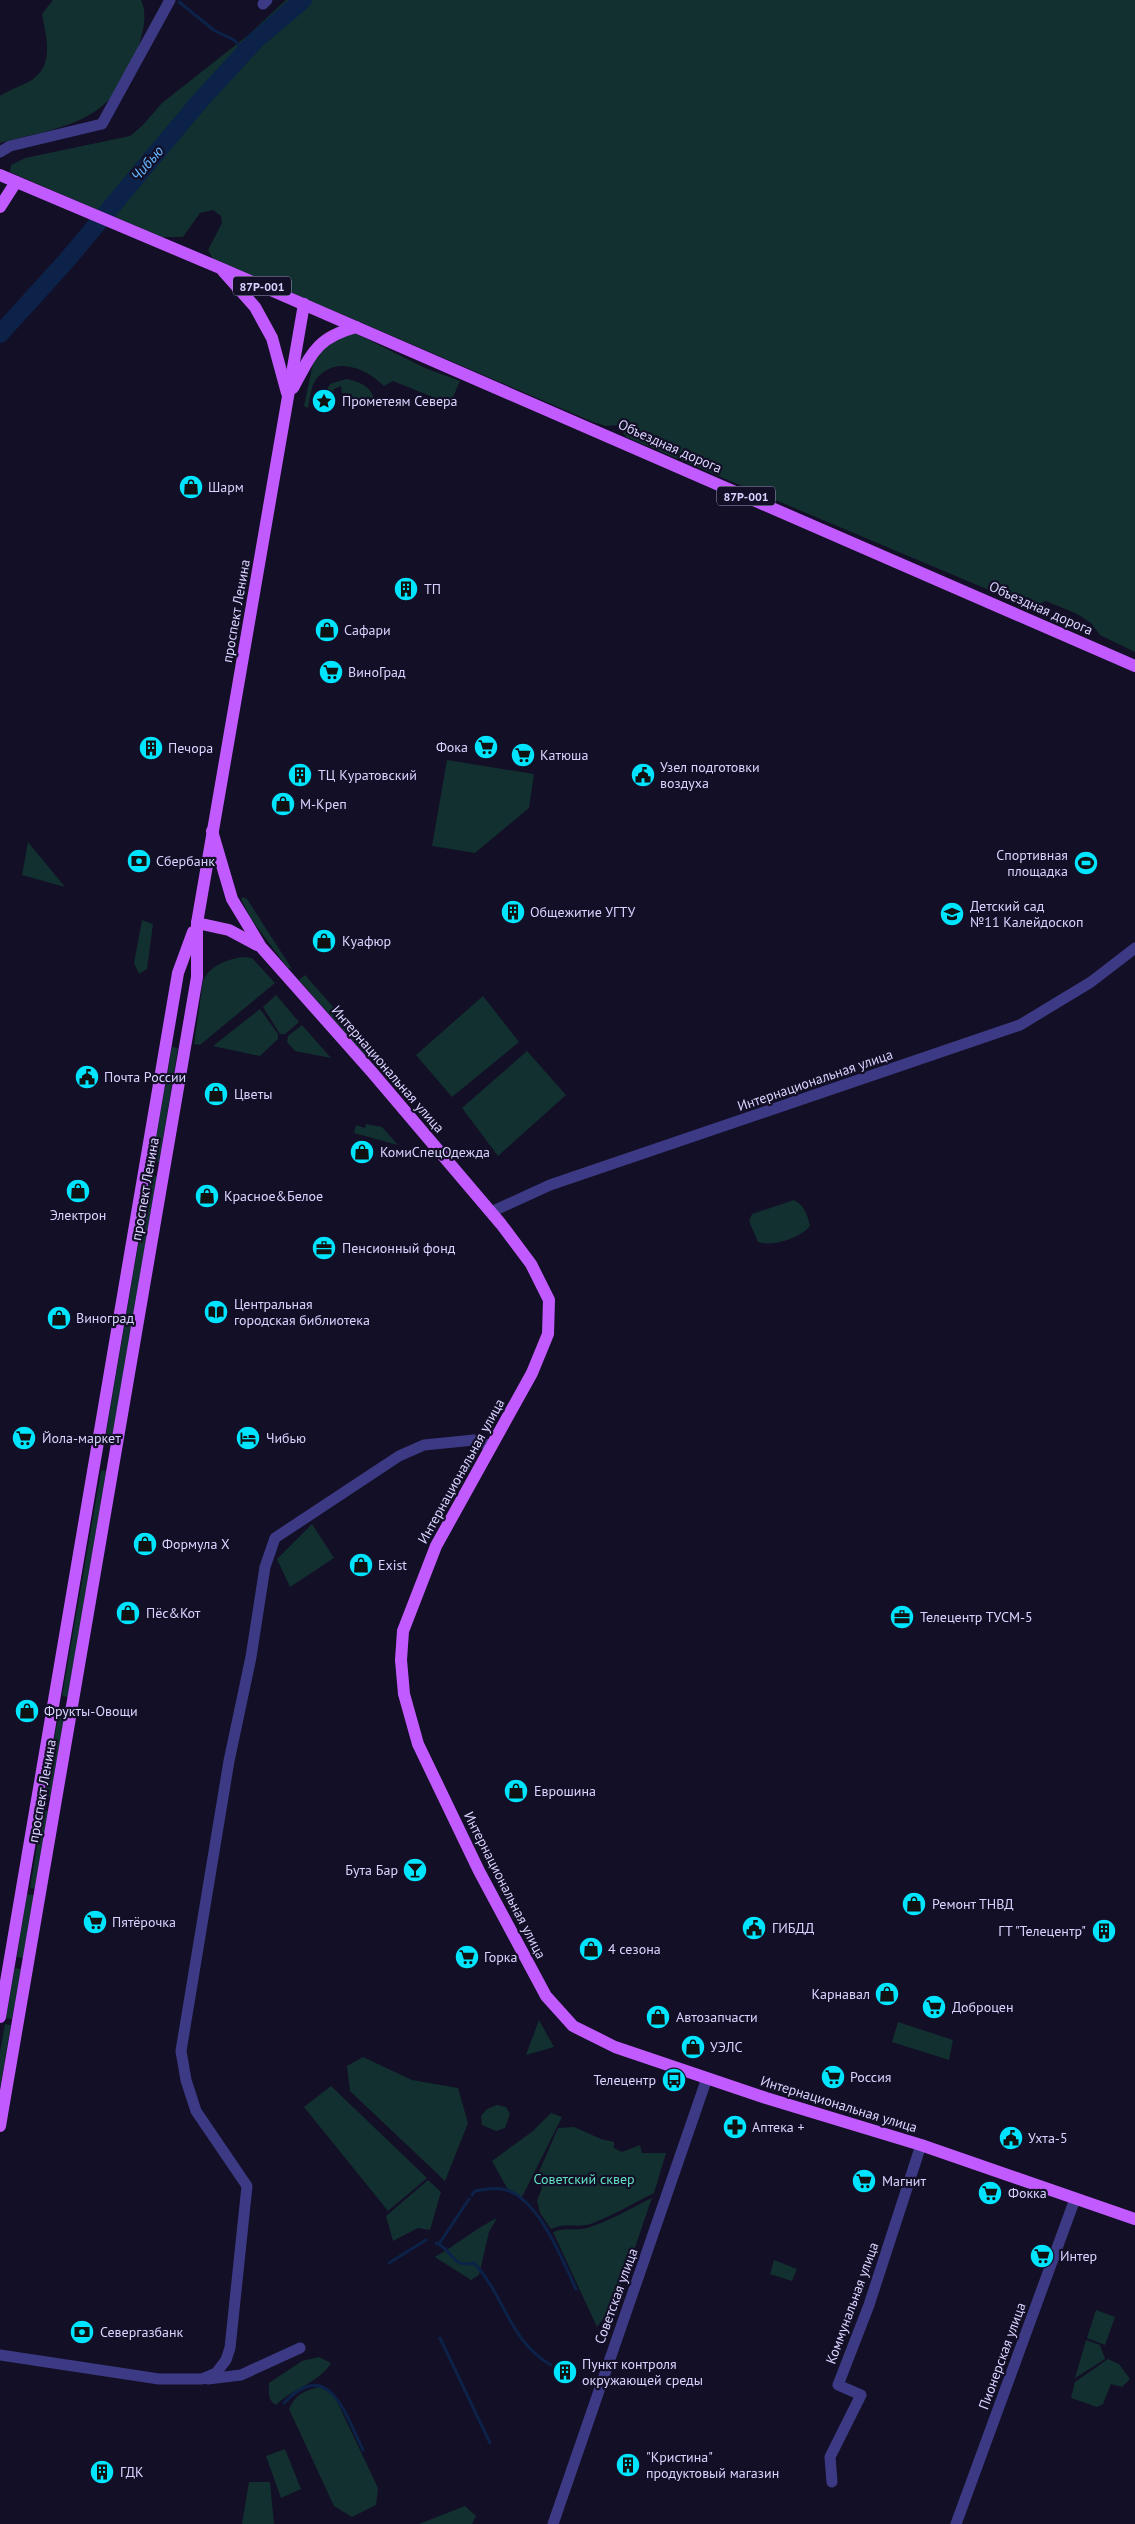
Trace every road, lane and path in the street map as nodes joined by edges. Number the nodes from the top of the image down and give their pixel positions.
1 (170, 0) edge
2 (0, 152) edge
3 (0, 176) edge
4 (16, 182) junction
5 (0, 207) edge
6 (220, 268) junction
7 (304, 304) junction
8 (356, 327) junction
9 (288, 398) junction
10 (1135, 666) edge
11 (212, 831) junction
12 (196, 923) junction
13 (261, 947) junction
14 (1135, 948) edge
15 (491, 1212) junction
16 (492, 1446) junction
17 (96, 1457) junction
18 (114, 1460) junction
19 (0, 2017) edge
20 (707, 2078) junction
21 (0, 2126) edge
22 (921, 2145) junction
23 (1076, 2199) junction
24 (1135, 2218) edge
25 (300, 2348) dead end
26 (0, 2355) edge
27 (202, 2379) junction
28 (832, 2482) dead end
29 (553, 2524) edge
30 (956, 2524) edge

1 - 2 street
3 - 4 main road, 87Р-001
4 - 5 main road
4 - 6 main road, 87Р-001
6 - 7 main road, 87Р-001
6 - 9 main road
7 - 8 main road, 87Р-001
7 - 9 main road, проспект Ленина
8 - 9 main road
8 - 10 main road, Объездная дорога / 87Р-001
9 - 11 main road, проспект Ленина
11 - 12 main road, проспект Ленина
11 - 13 main road, Интернациональная улица
12 - 13 main road, Интернациональная улица
12 - 17 main road, проспект Ленина
12 - 18 main road, проспект Ленина
13 - 15 main road, Интернациональная улица
14 - 15 street, Интернациональная улица
15 - 16 main road, Интернациональная улица
16 - 20 main road, Интернациональная улица
16 - 27 street
17 - 18 main road
17 - 19 main road, проспект Ленина
18 - 21 main road, проспект Ленина
20 - 22 main road, Интернациональная улица
20 - 29 street, Советская улица
22 - 23 main road, Интернациональная улица
22 - 28 street, Коммунальная улица
23 - 24 main road, Интернациональная улица
23 - 30 street, Пионерская улица
25 - 27 street
26 - 27 street

